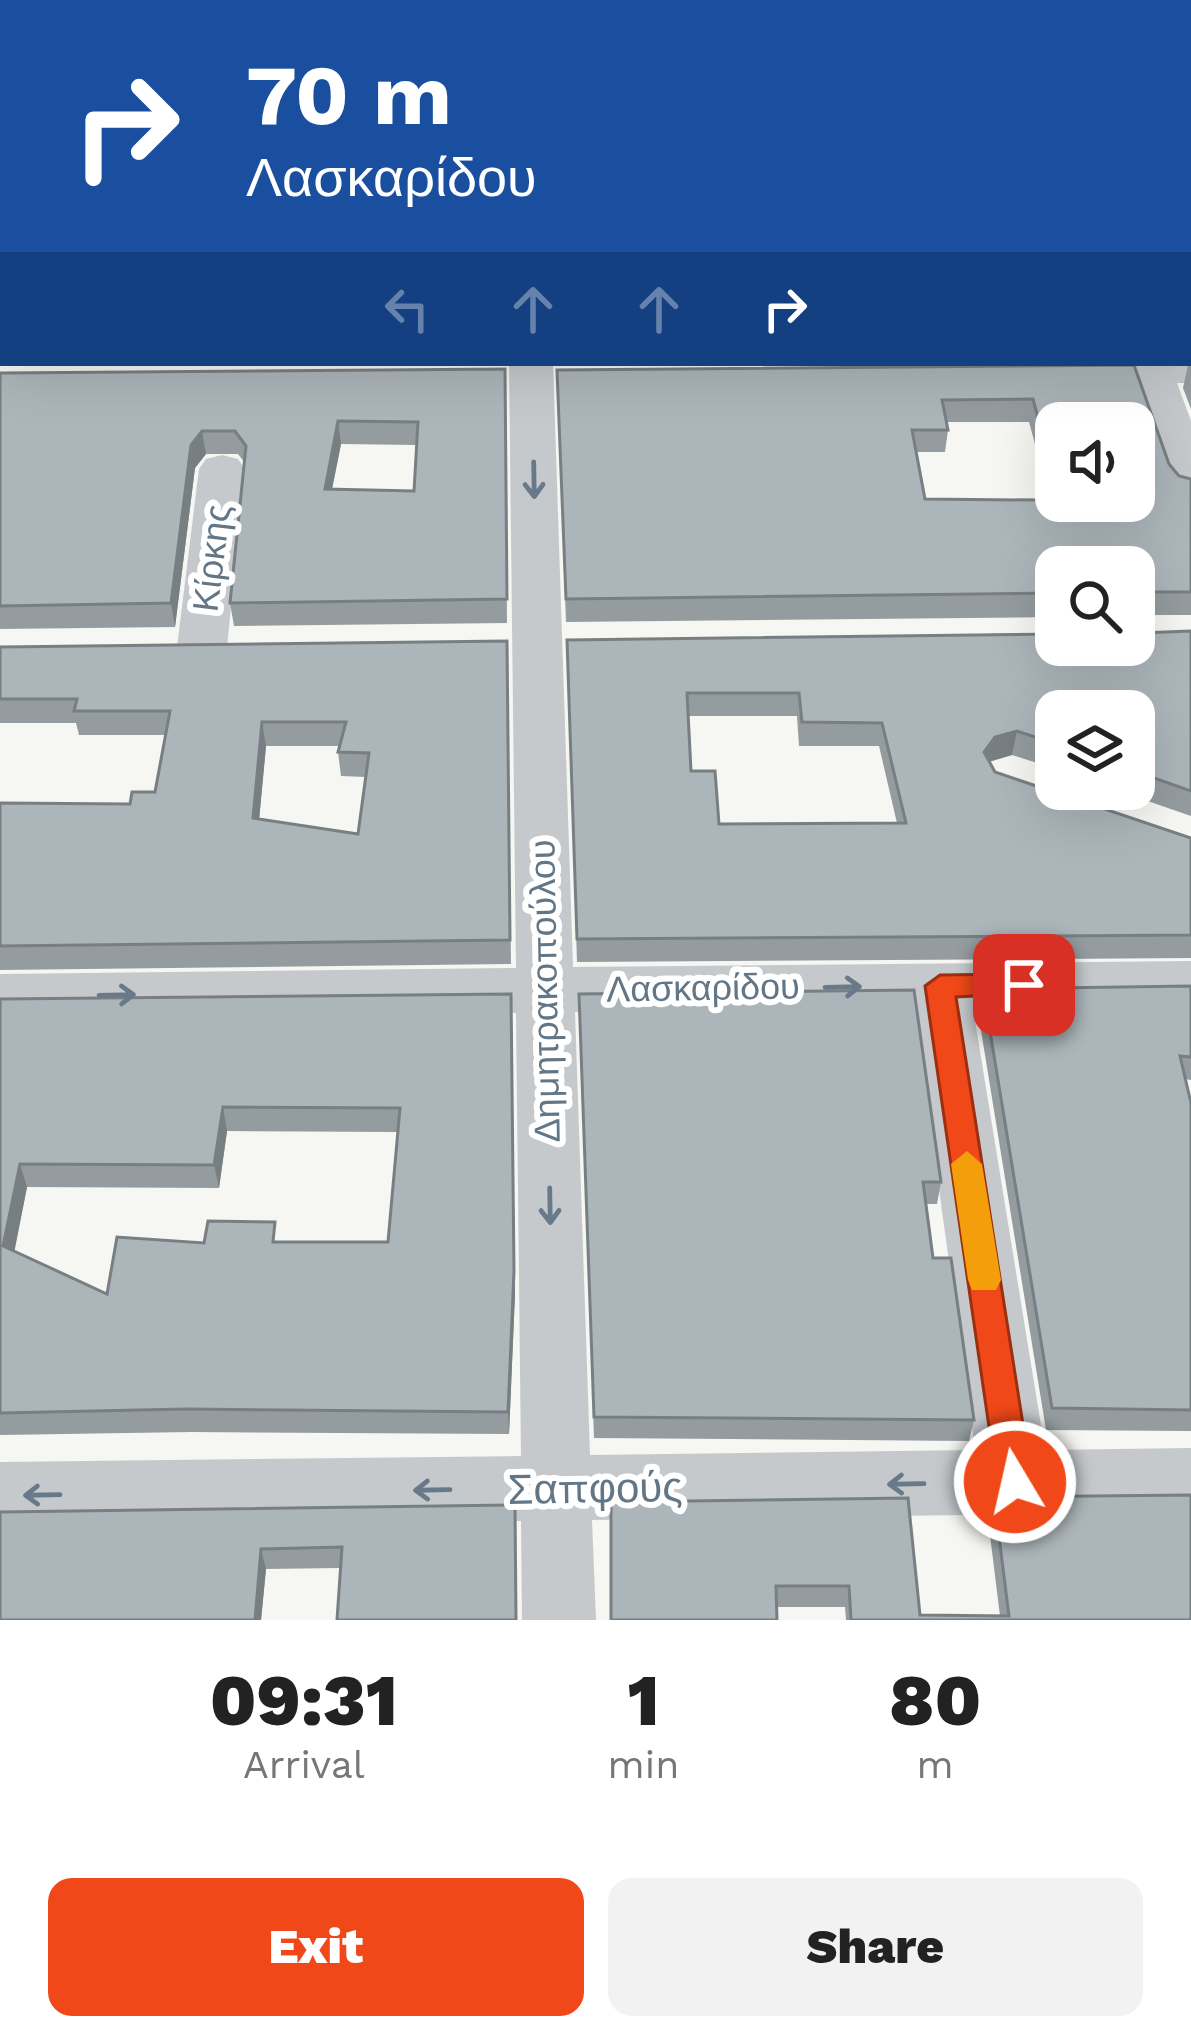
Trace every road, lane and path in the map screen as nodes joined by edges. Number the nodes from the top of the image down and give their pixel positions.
1 (1163, 368) edge
2 (1031, 371) edge
3 (531, 372) edge
4 (222, 469) dead end
5 (1191, 484) edge
6 (203, 647) edge
7 (1191, 983) edge
8 (940, 986) junction
9 (545, 990) junction
10 (0, 996) edge
11 (1191, 1480) edge
12 (1015, 1482) junction
13 (556, 1488) junction
14 (0, 1495) edge
15 (559, 1620) edge

1 - 2 street
1 - 5 street
3 -> 9 street, Δημητρακοπούλου
4 - 6 street, Κίρκης
7 - 8 street, Λασκαρίδου
9 -> 8 street, Λασκαρίδου
8 - 12 street
10 -> 9 street, Λασκαρίδου
9 -> 13 street, Δημητρακοπούλου
11 - 12 street, Σαπφούς
12 -> 13 street, Σαπφούς
13 -> 14 street, Σαπφούς
13 - 15 street, Δημητρακοπούλου

